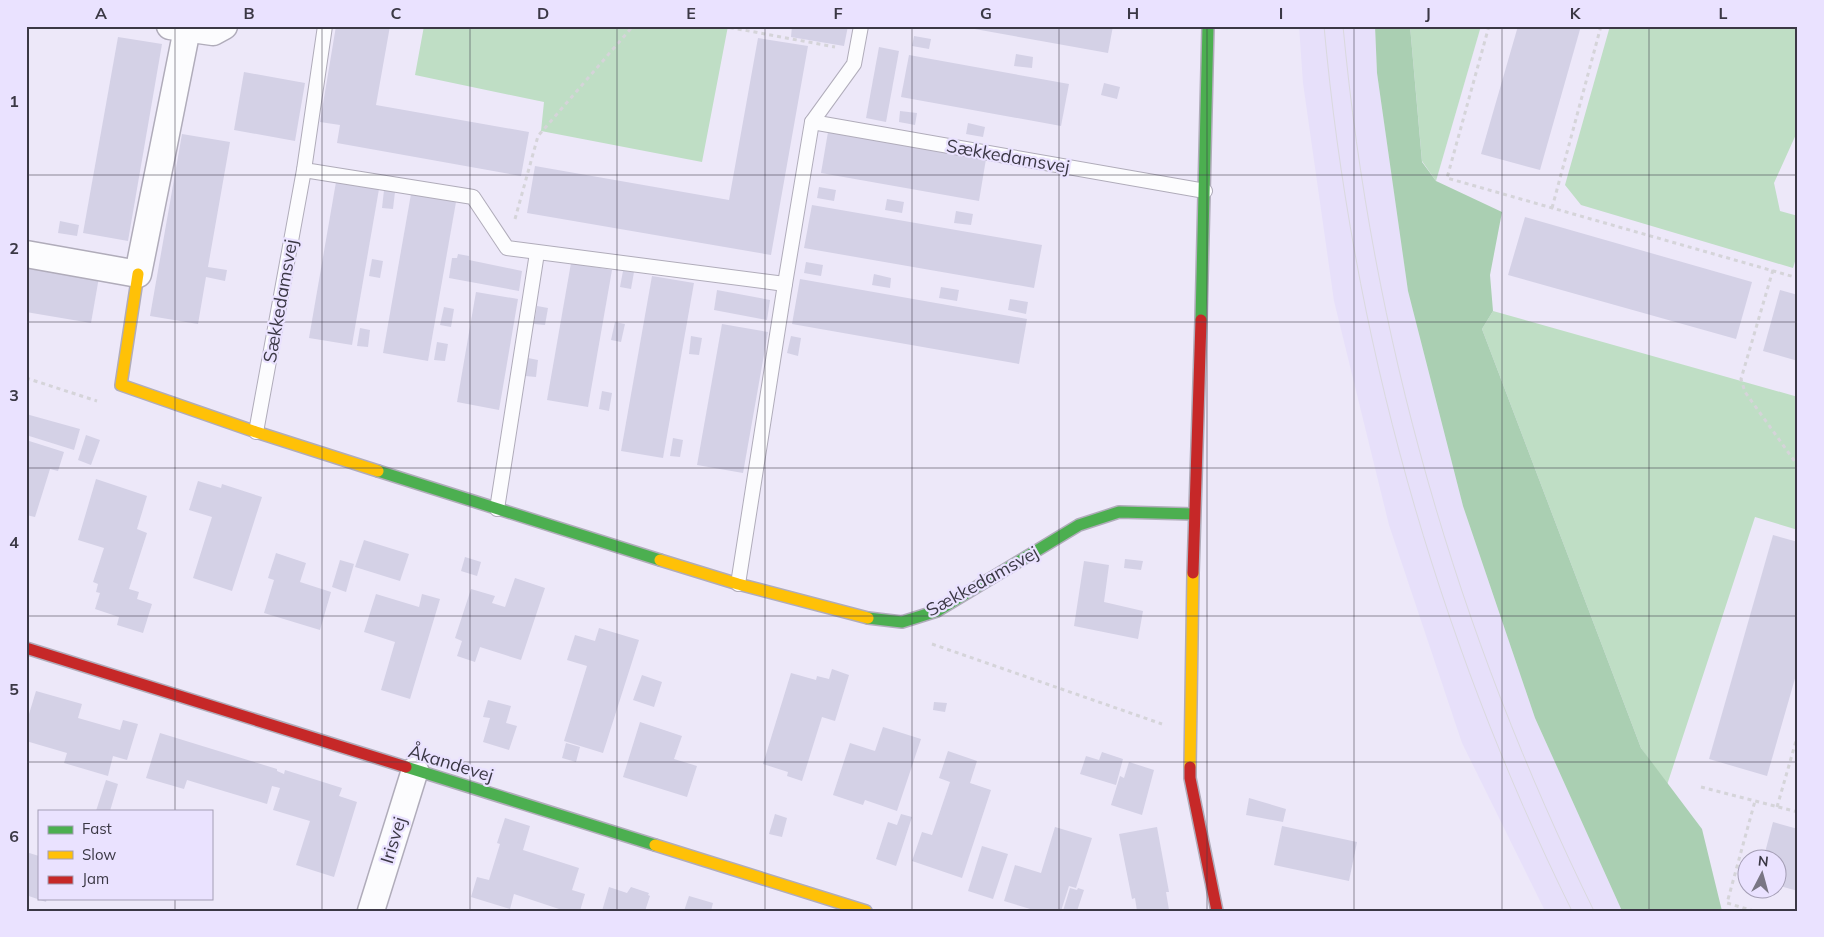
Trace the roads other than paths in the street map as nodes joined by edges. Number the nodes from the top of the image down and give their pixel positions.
1 (224, 26) edge
2 (325, 26) edge
3 (861, 26) edge
4 (1208, 26) edge
5 (178, 28) edge
6 (812, 122) junction
7 (304, 170) junction
8 (1205, 191) junction
9 (537, 253) junction
10 (26, 254) edge
11 (138, 274) junction
12 (784, 284) junction
13 (256, 432) junction
14 (497, 509) junction
15 (1194, 514) junction
16 (738, 584) junction
17 (26, 648) edge
18 (415, 770) junction
19 (371, 911) edge
20 (866, 911) edge
21 (1217, 911) edge

1 - 5 street, Sækkedamsvej
2 - 7 lane, Sækkedamsvej
3 - 6 lane
4 - 8 street
5 - 11 street, Sækkedamsvej
6 - 8 lane, Sækkedamsvej
6 - 12 lane
7 - 9 lane
7 - 13 lane, Sækkedamsvej
8 - 15 street
9 - 12 lane
9 - 14 lane
10 - 11 street
11 - 13 street, Sækkedamsvej
12 - 16 lane
13 - 14 street, Sækkedamsvej
14 - 16 street, Sækkedamsvej
15 - 16 street, Sækkedamsvej
15 - 21 street
17 - 18 street, Åkandevej
18 - 19 street, Irisvej
18 - 20 street, Åkandevej

